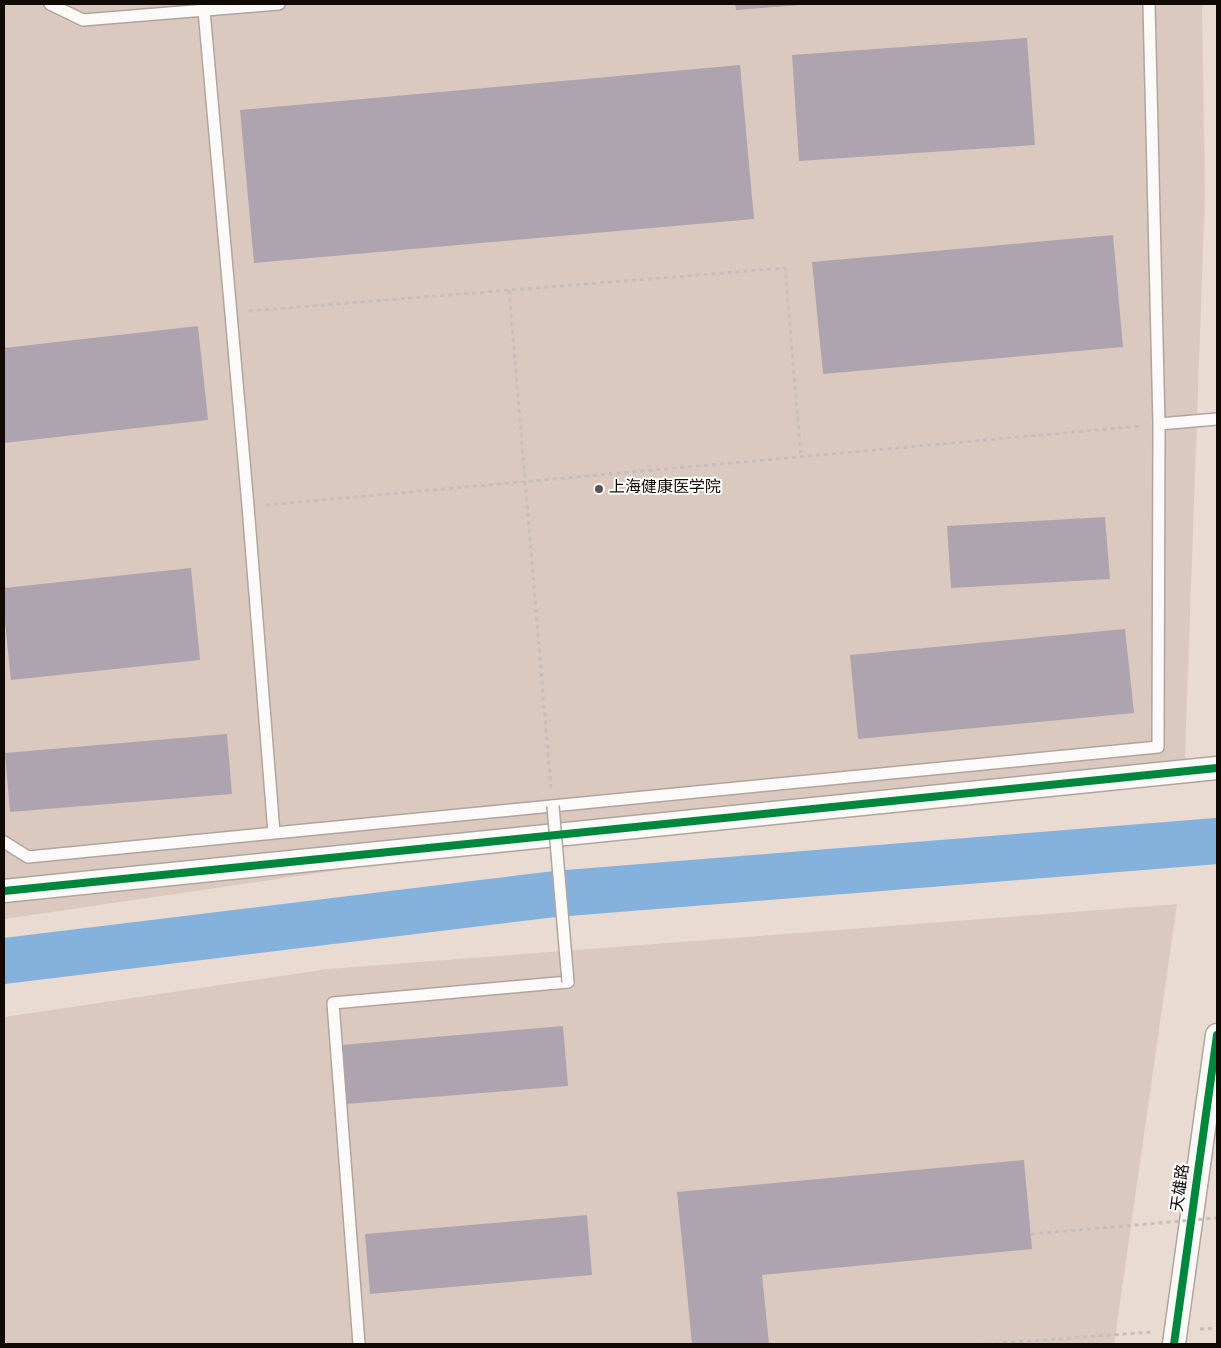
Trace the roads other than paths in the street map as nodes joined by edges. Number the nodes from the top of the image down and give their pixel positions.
1 (50, 4) edge
2 (280, 4) edge
3 (1149, 4) edge
4 (204, 10) junction
5 (1217, 419) edge
6 (1159, 424) junction
7 (1217, 768) edge
8 (553, 806) junction
9 (274, 833) junction
10 (4, 842) edge
11 (4, 891) edge
12 (1217, 1035) edge
13 (1175, 1337) edge
14 (359, 1344) edge

1 - 4 lane
2 - 4 lane
3 - 6 lane
4 - 9 lane
5 - 6 lane
6 - 8 lane
7 - 11 street
8 - 9 lane
8 - 14 lane, bridge
9 - 10 lane
12 - 13 street, 天雄路

